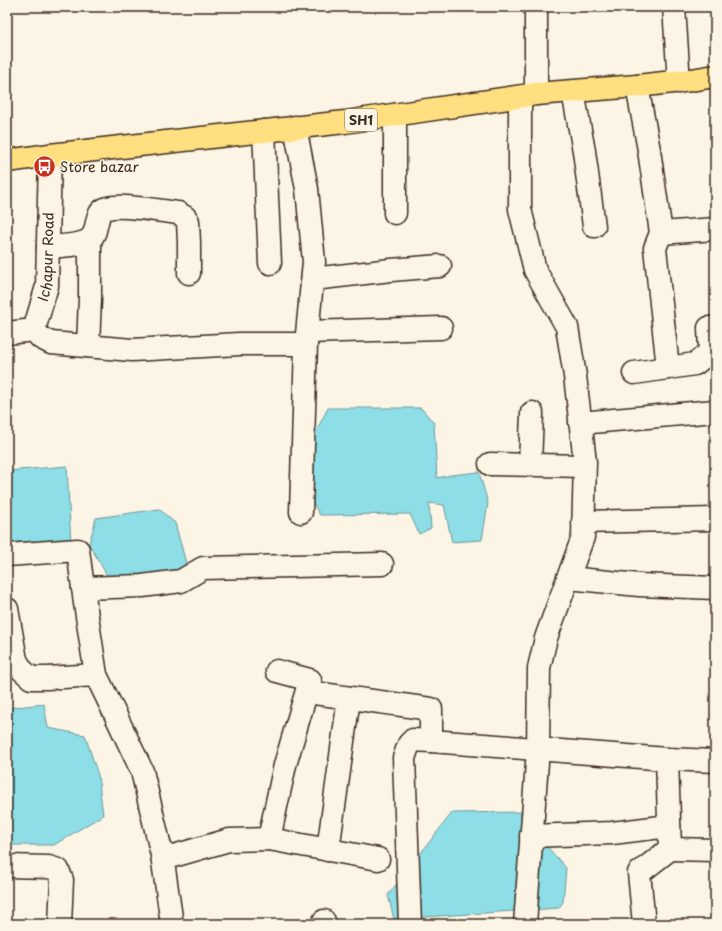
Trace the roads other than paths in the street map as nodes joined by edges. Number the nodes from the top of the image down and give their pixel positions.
1 (536, 7) edge
2 (674, 7) edge
3 (715, 76) edge
4 (679, 82) junction
5 (637, 86) junction
6 (573, 92) junction
7 (528, 96) junction
8 (394, 115) junction
9 (294, 127) junction
10 (264, 131) junction
11 (50, 155) junction
12 (7, 161) edge
13 (395, 213) dead end
14 (594, 226) dead end
15 (715, 230) edge
16 (661, 233) junction
17 (90, 239) junction
18 (48, 247) junction
19 (270, 263) dead end
20 (440, 266) dead end
21 (189, 273) dead end
22 (313, 279) junction
23 (441, 328) dead end
24 (715, 328) edge
25 (34, 330) junction
26 (7, 333) edge
27 (307, 338) junction
28 (88, 346) junction
29 (668, 368) junction
30 (634, 373) dead end
31 (715, 411) edge
32 (532, 413) dead end
33 (580, 423) junction
34 (490, 464) dead end
35 (530, 465) junction
36 (584, 466) junction
37 (302, 512) dead end
38 (715, 519) edge
39 (583, 522) junction
40 (7, 555) edge
41 (382, 564) dead end
42 (568, 578) junction
43 (83, 588) junction
44 (715, 588) edge
45 (7, 609) edge
46 (277, 671) dead end
47 (96, 675) junction
48 (307, 692) junction
49 (349, 698) junction
50 (431, 741) junction
51 (538, 749) junction
52 (667, 759) junction
53 (715, 761) edge
54 (669, 826) junction
55 (531, 836) junction
56 (269, 839) junction
57 (670, 849) junction
58 (328, 850) junction
59 (715, 850) edge
60 (163, 859) junction
61 (378, 860) dead end
62 (7, 866) edge
63 (60, 924) edge
64 (172, 924) edge
65 (410, 924) edge
66 (525, 924) edge
67 (644, 924) edge

1 - 7 street
2 - 4 street
3 - 4 main road, SH1
4 - 5 main road, SH1
5 - 6 main road, SH1
5 - 16 street
6 - 7 main road, SH1
6 - 14 street
7 - 8 main road, SH1
7 - 33 street
8 - 9 main road, SH1
8 - 13 street
9 - 10 main road, SH1
9 - 22 street
10 - 11 main road, SH1
10 - 19 street
11 - 12 main road, SH1
11 - 18 street, Ichapur Road
15 - 16 street
16 - 29 street
17 - 18 street
17 - 21 street
17 - 28 street
18 - 25 street, Ichapur Road
20 - 22 street
22 - 27 street
23 - 27 street
24 - 29 street
25 - 26 street
25 - 28 street
27 - 28 street
27 - 37 street
29 - 30 street
31 - 33 street
32 - 35 street
33 - 36 street
34 - 35 street
35 - 36 street
36 - 39 street
38 - 39 street
39 - 42 street
40 - 43 street
41 - 43 street
42 - 44 street
42 - 51 street
43 - 47 street
45 - 47 street
46 - 48 street
47 - 60 street
48 - 49 street
48 - 56 street
49 - 50 street
49 - 58 street
50 - 51 street
50 - 65 street
51 - 52 street
51 - 55 street
52 - 53 street
52 - 54 street
54 - 55 street
54 - 57 street
55 - 66 street
56 - 58 street
56 - 60 street
57 - 59 street
57 - 67 street
58 - 61 street
60 - 64 street
62 - 63 street

